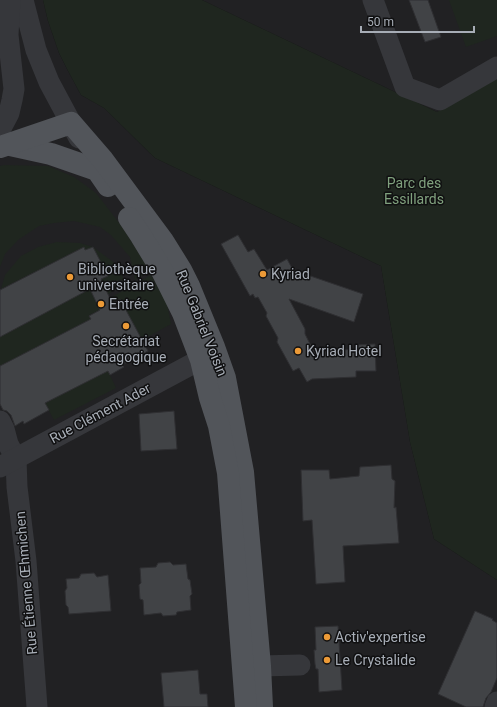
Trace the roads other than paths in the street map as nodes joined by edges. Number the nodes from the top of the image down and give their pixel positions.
1 (10, 0) edge
2 (23, 0) edge
3 (373, 0) edge
4 (497, 67) edge
5 (71, 123) junction
6 (3, 141) edge
7 (97, 170) junction
8 (209, 358) junction
9 (0, 421) edge
10 (8, 463) edge
11 (235, 472) junction
12 (300, 665) dead end
13 (260, 666) junction
14 (497, 702) edge
15 (37, 707) edge
16 (246, 707) edge
17 (262, 707) edge
18 (495, 707) edge

1 - 6 street
2 - 5 street, Rue Gabriel Voisin
3 - 4 street
5 - 6 main road
5 - 7 street
5 - 8 main road, Rue Gabriel Voisin
6 - 7 main road
7 - 8 main road
8 - 10 street, Rue Clément Ader
8 - 11 main road
9 - 10 street
10 - 15 street, Rue Étienne Œhmichen
11 - 13 main road
11 - 16 main road
12 - 13 street
13 - 17 main road
14 - 18 street

